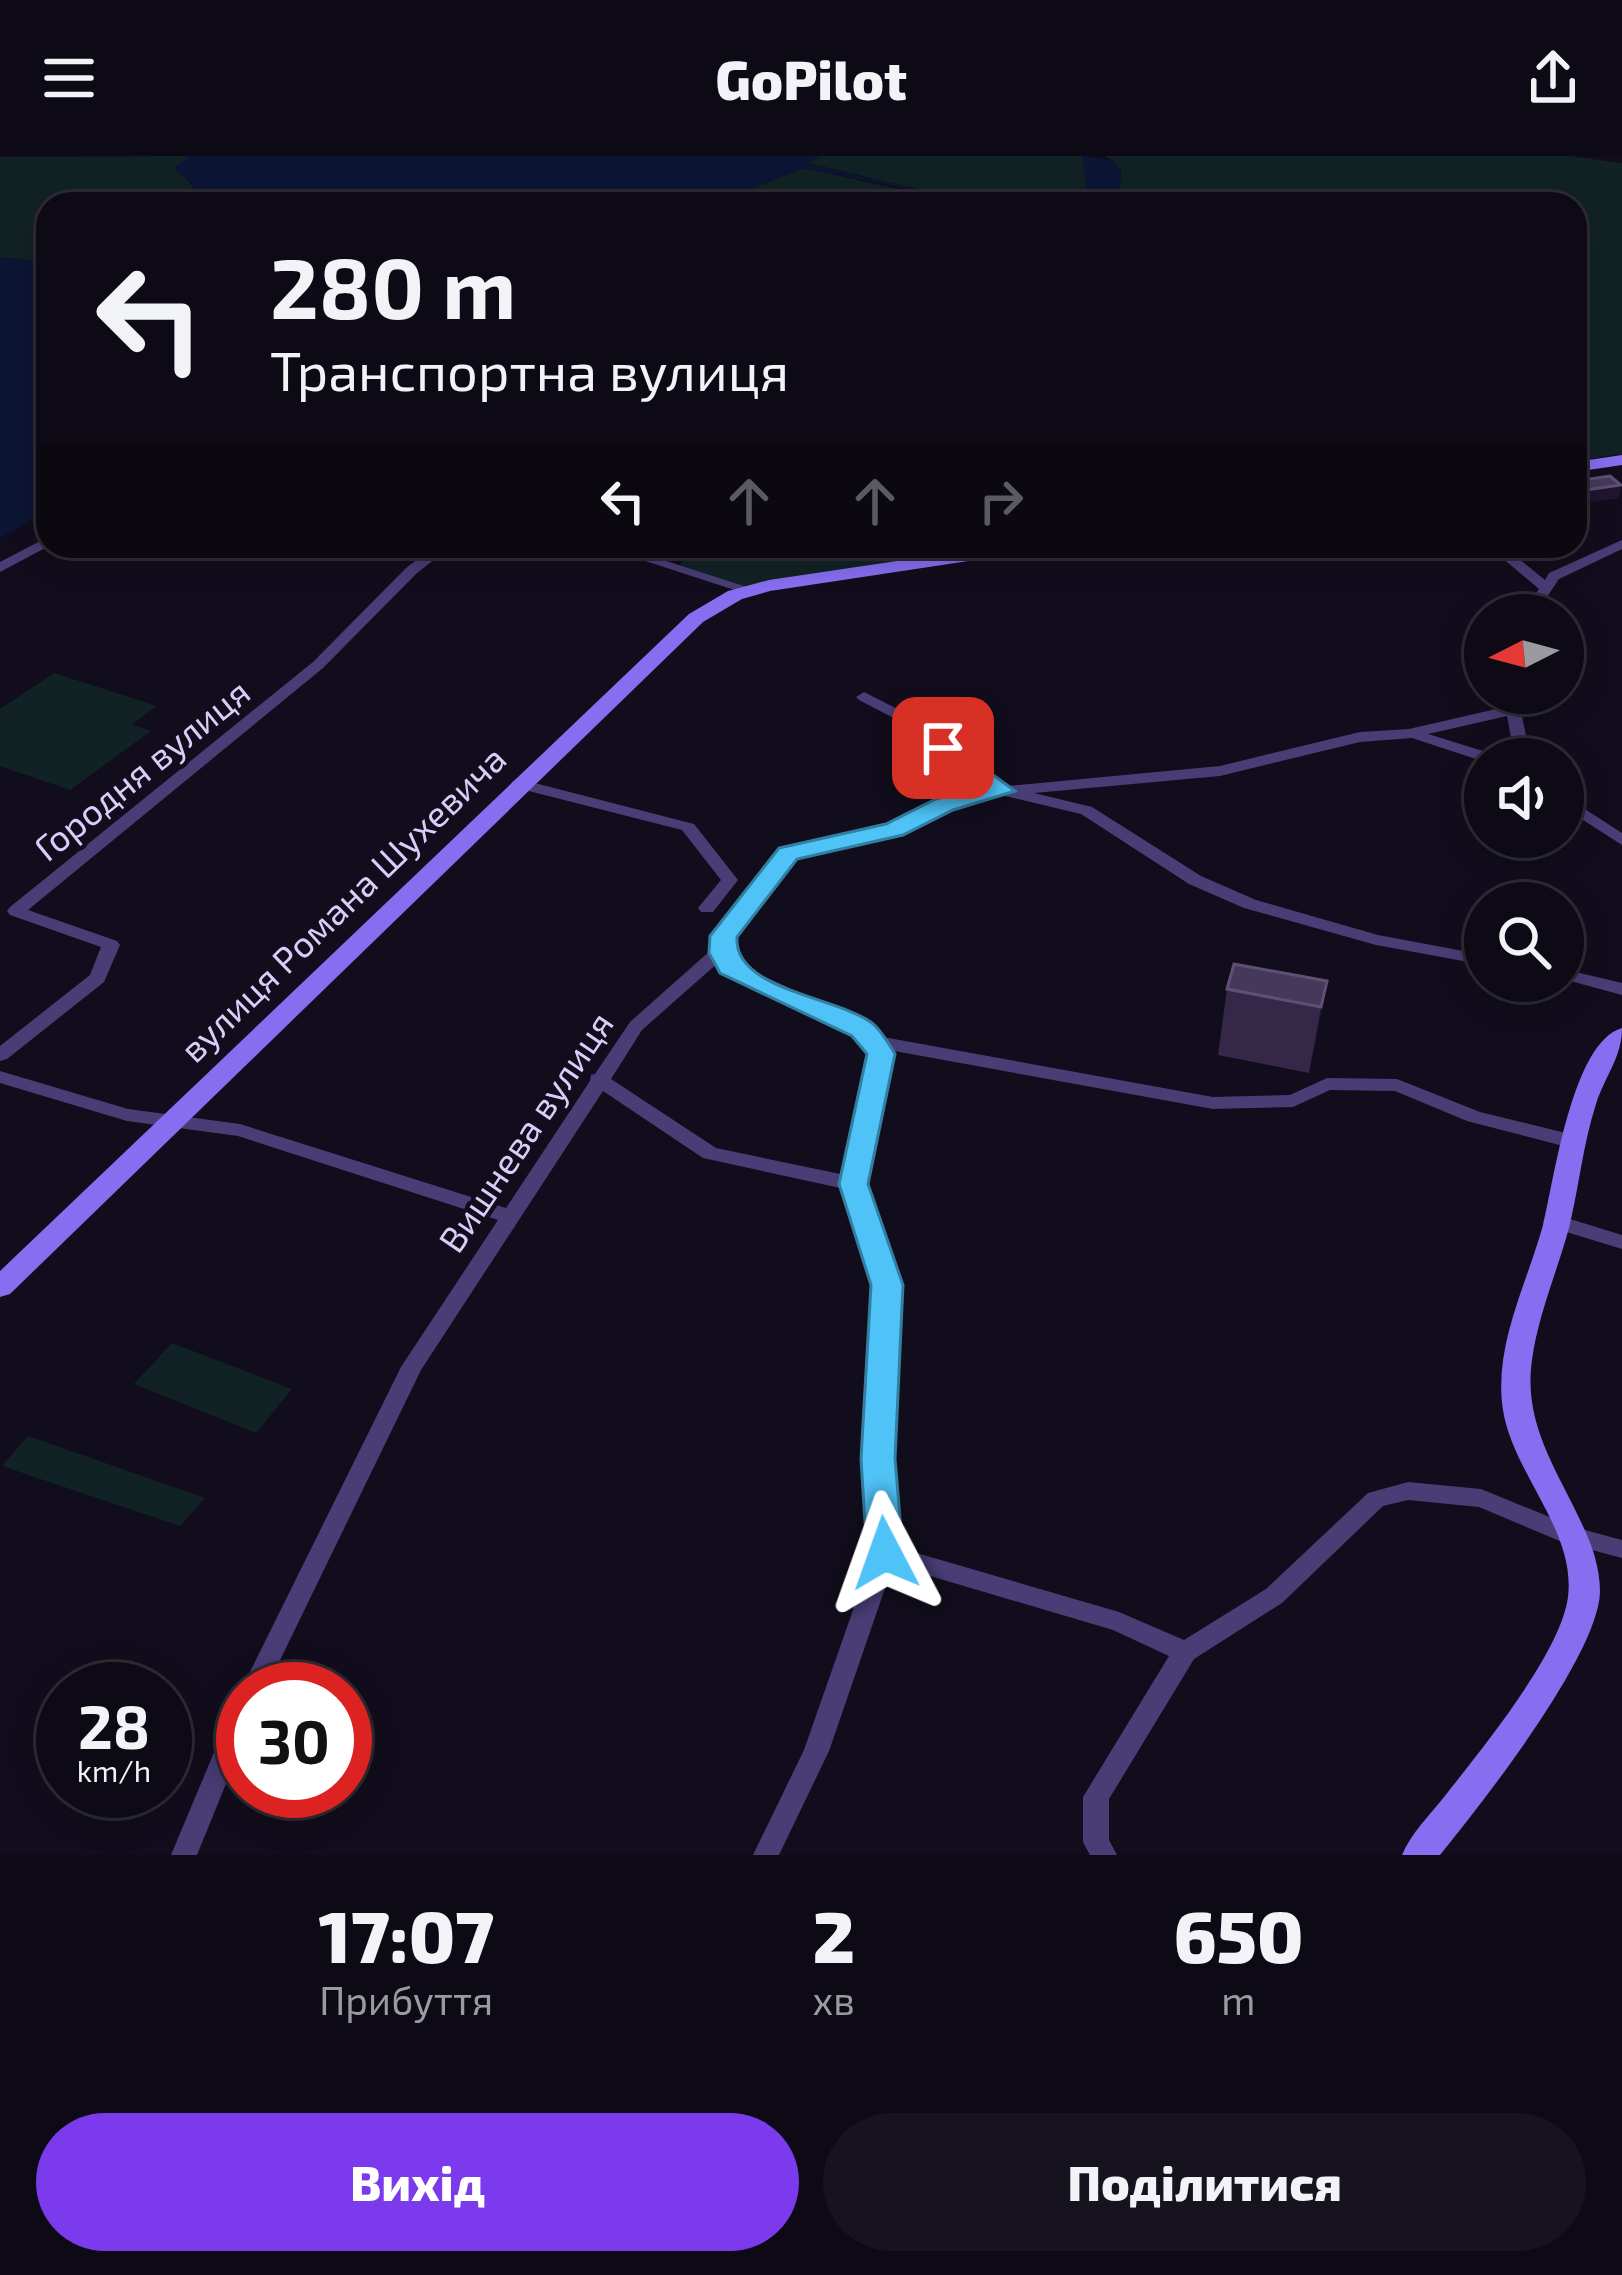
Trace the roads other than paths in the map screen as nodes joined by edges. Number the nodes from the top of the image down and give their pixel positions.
1 (1622, 460) edge
2 (1587, 465) edge
3 (1622, 544) edge
4 (36, 548) edge
5 (428, 558) edge
6 (645, 558) edge
7 (956, 558) edge
8 (1510, 558) edge
9 (0, 568) edge
10 (1545, 587) junction
11 (749, 590) junction
12 (1541, 594) edge
13 (864, 697) dead end
14 (1472, 714) edge
15 (1409, 734) junction
16 (1464, 750) edge
17 (519, 784) junction
18 (1082, 784) junction
19 (1003, 791) junction
20 (1086, 810) junction
21 (1584, 814) edge
22 (1622, 840) edge
23 (706, 908) dead end
24 (724, 936) junction
25 (1464, 956) edge
26 (1584, 979) edge
27 (1622, 989) edge
28 (1622, 1036) edge
29 (877, 1042) junction
30 (0, 1054) edge
31 (0, 1077) edge
32 (598, 1079) junction
33 (168, 1122) junction
34 (1571, 1141) junction
35 (854, 1184) junction
36 (510, 1216) junction
37 (1557, 1222) junction
38 (1622, 1241) edge
39 (0, 1287) edge
40 (1570, 1535) junction
41 (1622, 1549) edge
42 (885, 1553) junction
43 (1185, 1652) junction
44 (267, 1662) edge
45 (216, 1777) edge
46 (184, 1855) edge
47 (766, 1855) edge
48 (1104, 1855) edge
49 (1419, 1855) edge

1 - 2 main road
3 - 10 street
4 - 9 street
5 - 30 street, Городня вулиця
6 - 11 street
7 - 11 main road
8 - 10 street
10 - 12 street
11 - 17 main road, вулиця Романа Шухевича
13 - 19 street
14 - 15 street, Вишнева вулиця
15 - 16 street
15 - 18 street, Вишнева вулиця
17 - 23 street
17 - 33 main road, вулиця Романа Шухевича
18 - 19 street, Вишнева вулиця
18 - 20 street
19 - 20 street
19 - 24 street, Вишнева вулиця
20 - 25 street
21 - 22 street
24 - 29 street
24 - 32 street, Вишнева вулиця
26 - 27 street
28 - 34 main road
29 - 34 street
29 - 35 street
31 - 33 street
32 - 35 street
32 - 36 street, Вишнева вулиця
33 - 36 street
33 - 39 main road, вулиця Романа Шухевича
34 - 37 main road
35 - 42 street
36 - 44 street, Вишнева вулиця
37 - 38 street
37 - 40 main road
40 - 41 street
40 - 43 street
40 - 49 main road
42 - 43 street
42 - 47 street
43 - 48 street
45 - 46 street

